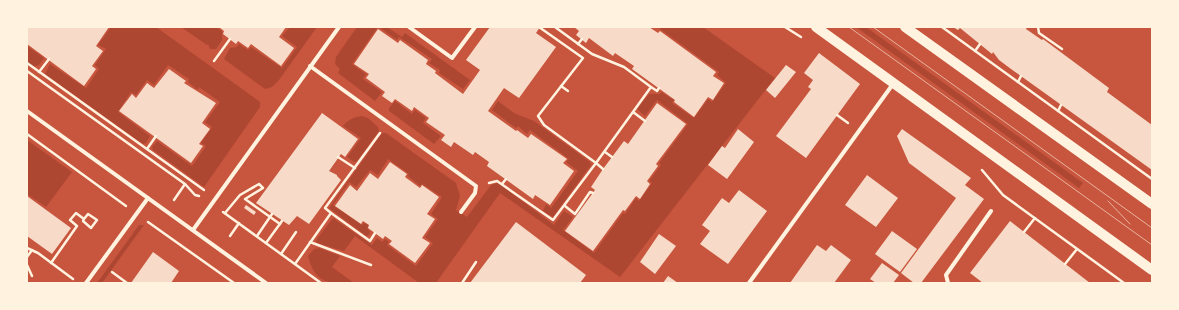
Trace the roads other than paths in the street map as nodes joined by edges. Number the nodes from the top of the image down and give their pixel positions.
1 (339, 27) edge
2 (409, 27) edge
3 (475, 27) edge
4 (816, 27) edge
5 (905, 27) edge
6 (310, 66) junction
7 (894, 84) junction
8 (27, 111) edge
9 (148, 198) junction
10 (1152, 204) edge
11 (991, 211) dead end
12 (461, 212) dead end
13 (193, 230) junction
14 (1152, 270) edge
15 (86, 283) edge
16 (266, 283) edge
17 (749, 283) edge
18 (948, 283) edge

1 - 6 street
2 - 3 street
4 - 7 main road
5 - 10 main road
6 - 12 street
6 - 13 street
7 - 14 main road
7 - 17 street
8 - 9 street
9 - 13 street
9 - 15 street
11 - 18 street
13 - 16 street

